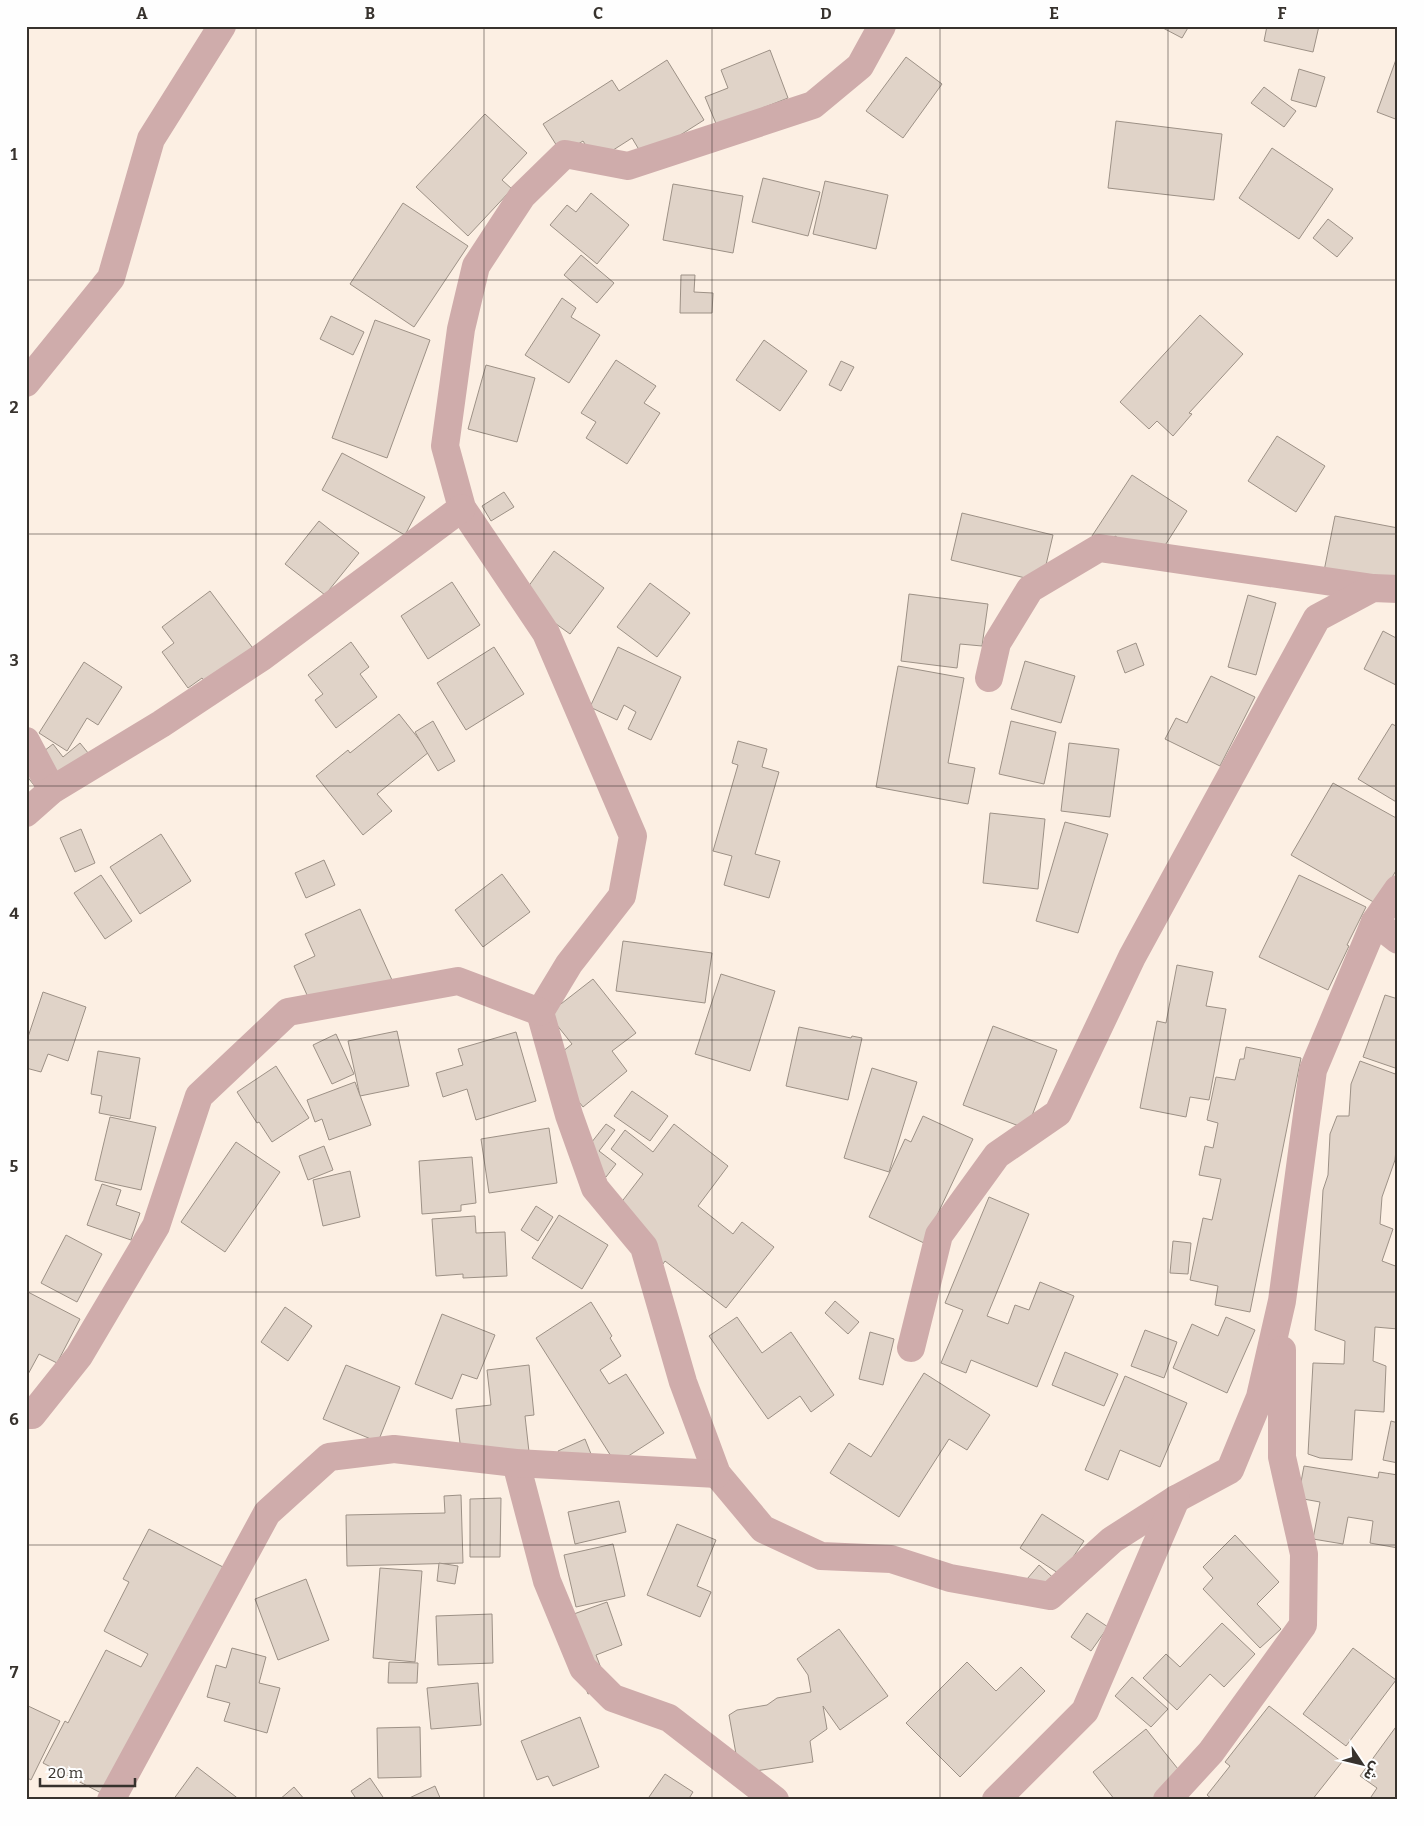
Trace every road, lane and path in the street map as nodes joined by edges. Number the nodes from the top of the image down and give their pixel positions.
1 (222, 26) edge
2 (882, 26) edge
3 (26, 383) edge
4 (462, 508) junction
5 (1385, 589) edge
6 (989, 678) dead end
7 (26, 741) edge
8 (52, 790) junction
9 (26, 813) edge
10 (1398, 889) edge
11 (1375, 922) junction
12 (1398, 940) edge
13 (540, 1012) junction
14 (1282, 1301) junction
15 (911, 1348) dead end
16 (26, 1416) edge
17 (516, 1463) junction
18 (717, 1474) junction
19 (1176, 1498) junction
20 (111, 1800) edge
21 (775, 1800) edge
22 (996, 1800) edge
23 (1167, 1800) edge

1 - 3 street
2 - 4 street
4 - 8 street
4 - 13 street
5 - 6 street
5 - 15 street
7 - 8 street
8 - 9 street
10 - 11 street
11 - 12 street
11 - 14 street
13 - 16 street
13 - 18 street
14 - 19 street
14 - 23 street
17 - 18 street
17 - 20 street
17 - 21 street
18 - 19 street
19 - 22 street

